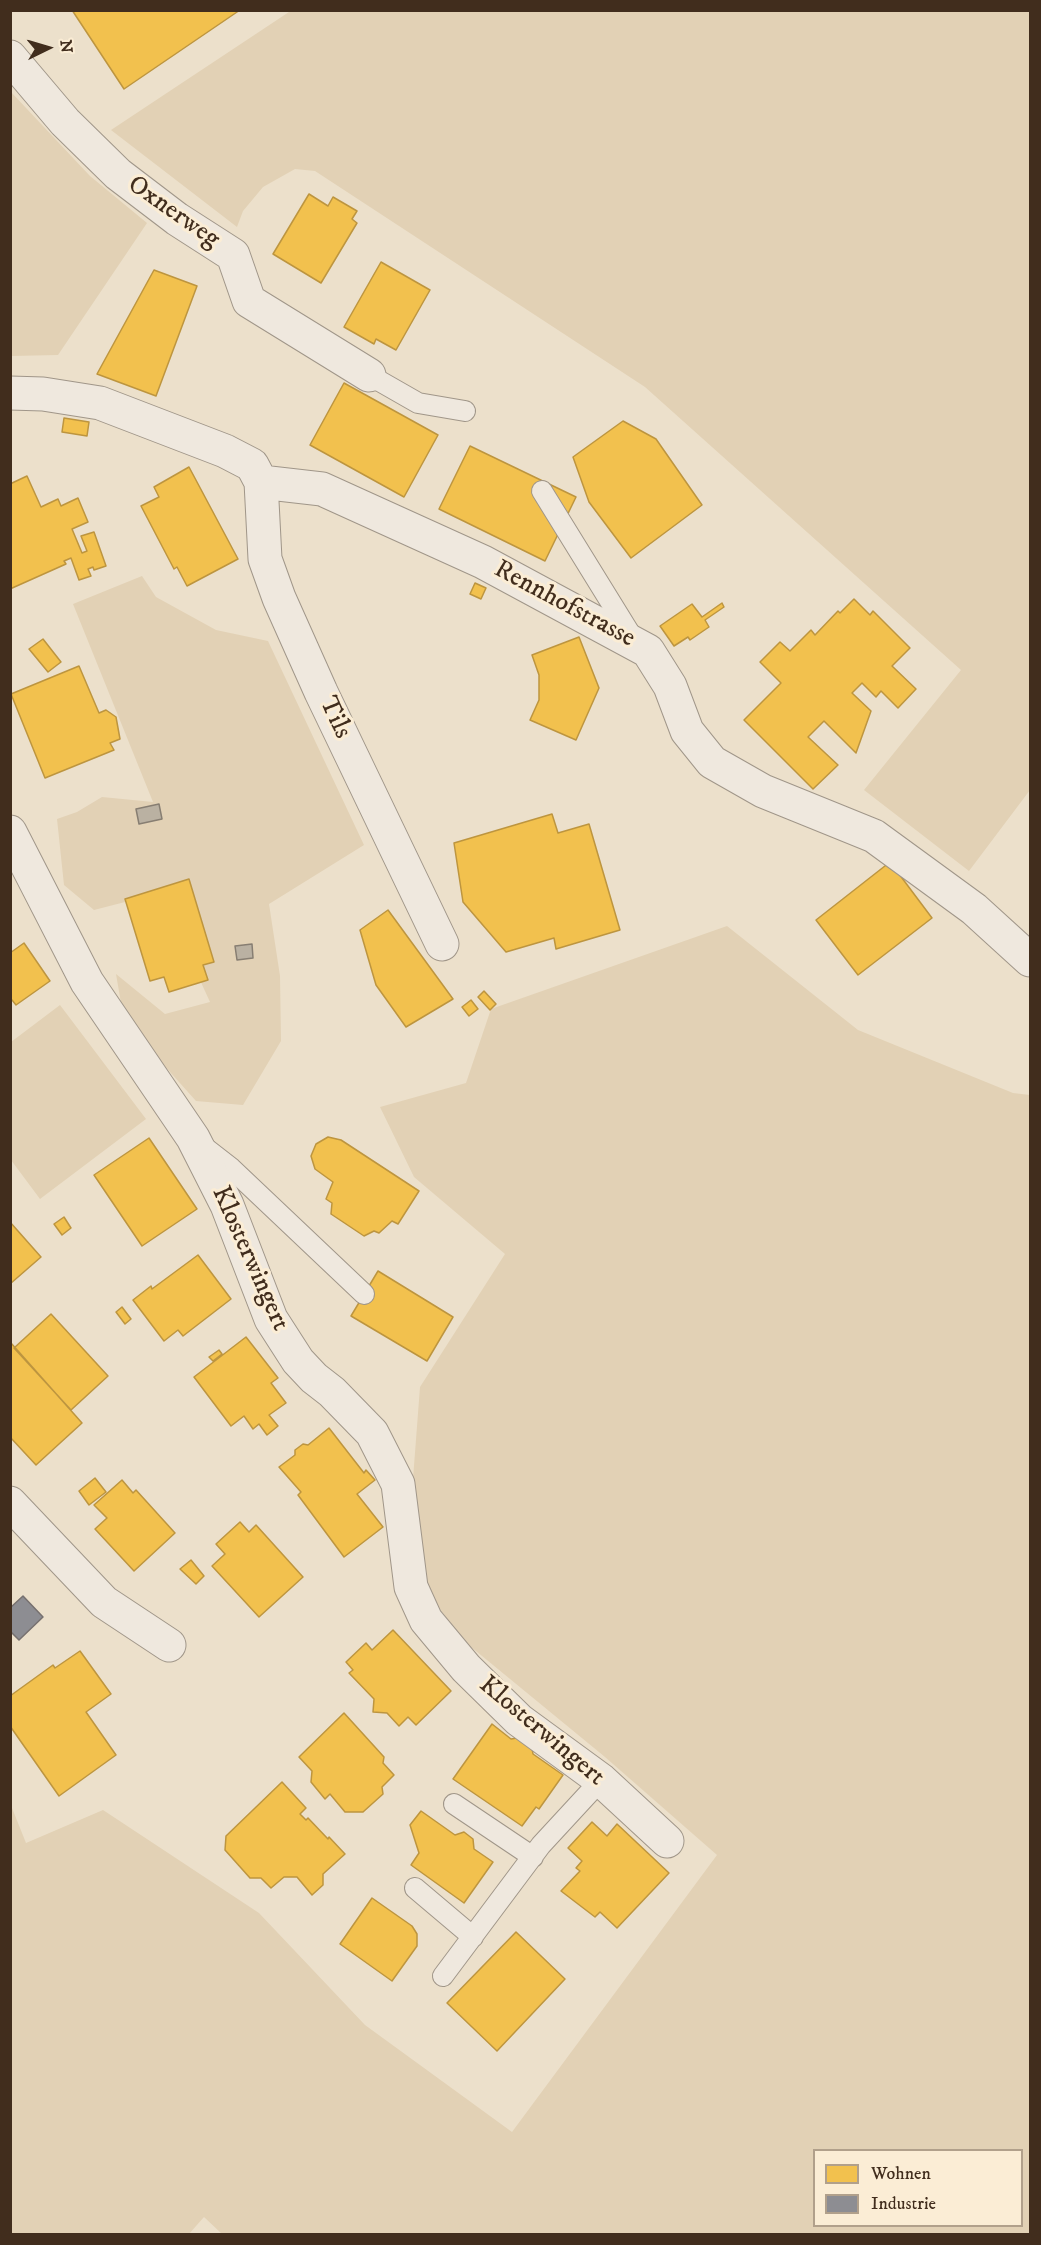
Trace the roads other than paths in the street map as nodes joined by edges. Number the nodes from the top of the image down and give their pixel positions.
1 (10, 57) edge
2 (369, 375) joint
3 (10, 393) edge
4 (465, 411) dead end
5 (261, 482) junction
6 (542, 492) dead end
7 (637, 645) junction
8 (10, 832) edge
9 (442, 944) dead end
10 (1030, 960) edge
11 (193, 1138) junction
12 (364, 1294) dead end
13 (10, 1503) edge
14 (169, 1644) dead end
15 (601, 1780) junction
16 (454, 1804) dead end
17 (667, 1841) dead end
18 (533, 1857) junction
19 (415, 1888) dead end
20 (473, 1937) junction
21 (443, 1976) dead end

1 - 2 street, Oxnerweg
2 - 4 lane
3 - 5 street
5 - 7 street, Rennhofstrasse
5 - 9 street, Tils
6 - 7 lane
7 - 10 street, Rennhofstrasse
8 - 11 street, Klosterwingert
11 - 12 lane
11 - 15 street, Klosterwingert
13 - 14 street
15 - 17 street, Klosterwingert
15 - 18 lane
16 - 18 lane
18 - 20 lane
19 - 20 lane
20 - 21 lane

